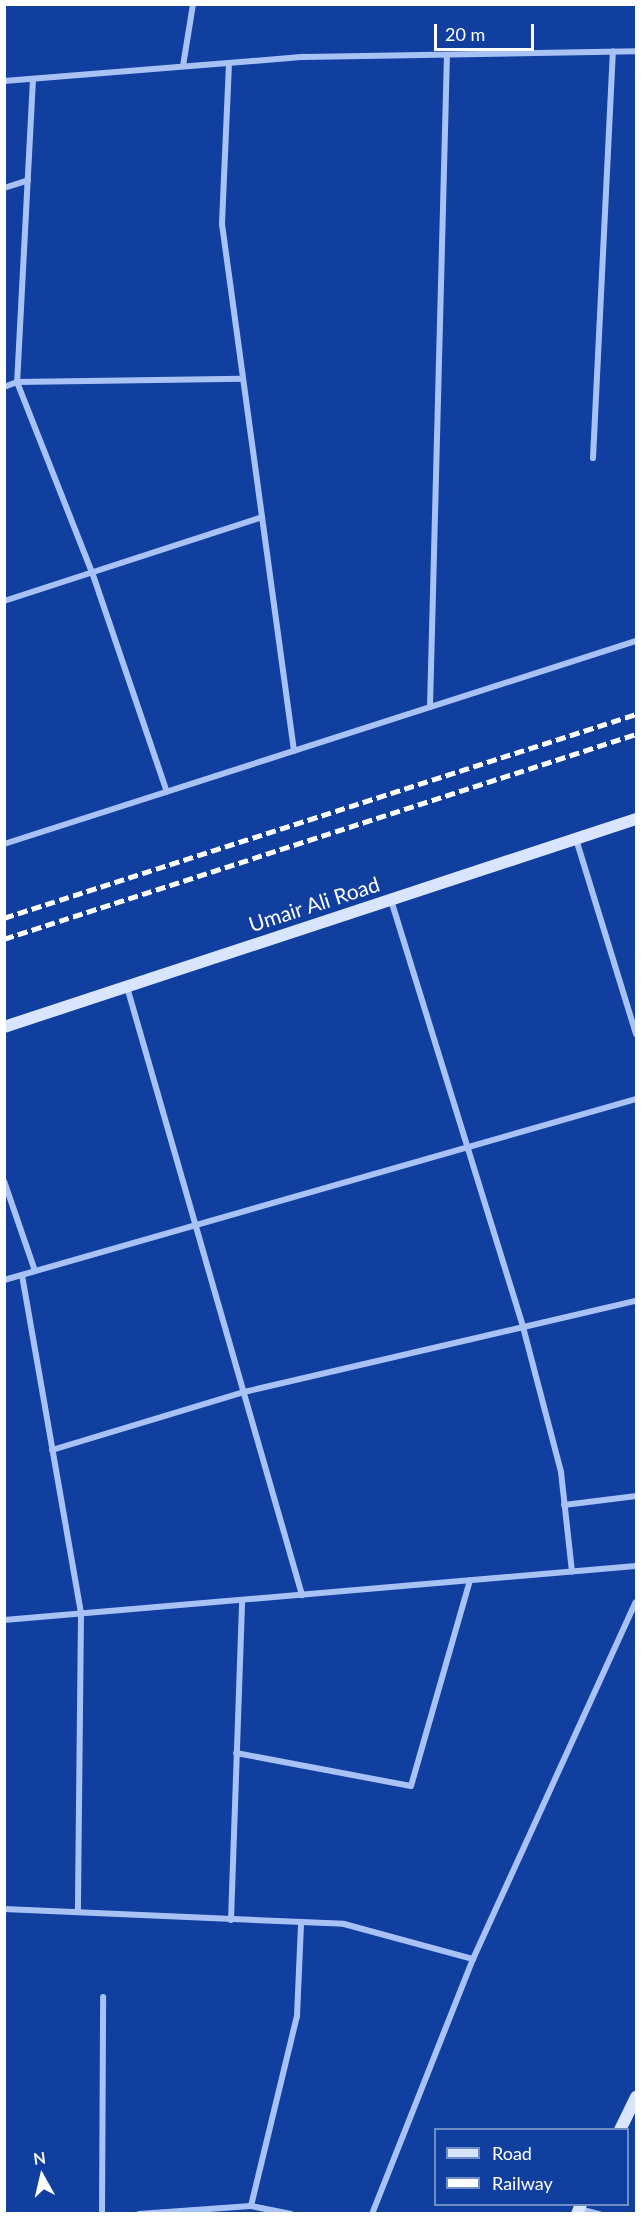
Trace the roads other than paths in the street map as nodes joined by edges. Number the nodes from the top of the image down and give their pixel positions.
1 (193, 4) edge
2 (613, 51) junction
3 (636, 51) edge
4 (447, 55) junction
5 (230, 63) junction
6 (183, 66) junction
7 (33, 79) junction
8 (4, 81) edge
9 (28, 180) junction
10 (4, 188) edge
11 (243, 380) junction
12 (17, 382) junction
13 (4, 387) edge
14 (593, 458) dead end
15 (262, 517) junction
16 (92, 572) junction
17 (4, 601) edge
18 (636, 641) edge
19 (430, 707) junction
20 (294, 751) junction
21 (167, 792) junction
22 (636, 819) edge
23 (575, 839) junction
24 (4, 844) edge
25 (391, 900) junction
26 (127, 986) junction
27 (4, 1027) edge
28 (636, 1034) edge
29 (636, 1099) edge
30 (467, 1147) junction
31 (4, 1181) edge
32 (198, 1222) junction
33 (34, 1271) junction
34 (22, 1275) junction
35 (4, 1280) edge
36 (636, 1301) edge
37 (522, 1327) junction
38 (244, 1392) junction
39 (52, 1450) junction
40 (636, 1496) edge
41 (564, 1505) junction
42 (636, 1566) edge
43 (572, 1571) junction
44 (470, 1580) junction
45 (302, 1595) junction
46 (242, 1600) junction
47 (636, 1602) edge
48 (81, 1614) junction
49 (4, 1620) edge
50 (236, 1753) junction
51 (4, 1909) edge
52 (78, 1912) junction
53 (231, 1920) junction
54 (301, 1923) junction
55 (473, 1959) junction
56 (103, 1997) dead end
57 (636, 2097) edge
58 (621, 2128) edge
59 (251, 2206) junction
60 (579, 2209) edge
61 (102, 2214) edge
62 (139, 2214) edge
63 (291, 2214) edge
64 (372, 2214) edge
65 (599, 2214) edge

1 - 6 street
2 - 3 street
2 - 4 street
2 - 14 street
4 - 5 street
4 - 19 street
5 - 6 street
5 - 11 street
6 - 7 street
7 - 8 street
7 - 9 street
9 - 10 street
9 - 12 street
11 - 12 street
11 - 15 street
12 - 13 street
12 - 16 street
15 - 16 street
15 - 20 street
16 - 17 street
16 - 21 street
18 - 19 street
19 - 20 street
20 - 21 street
21 - 24 street
22 - 23 street, Umair Ali Road
23 - 25 street, Umair Ali Road
23 - 28 street
25 - 26 street, Umair Ali Road
25 - 30 street
26 - 27 street, Umair Ali Road
26 - 32 street
29 - 30 street
30 - 32 street
30 - 37 street
31 - 33 street
32 - 33 street
32 - 38 street
33 - 34 street
34 - 35 street
34 - 39 street
36 - 37 street
37 - 38 street
37 - 41 street
38 - 39 street
38 - 45 street
39 - 48 street
40 - 41 street
41 - 43 street
42 - 43 street
43 - 44 street
44 - 45 street
44 - 50 street
45 - 46 street
46 - 48 street
46 - 50 street
47 - 55 street
48 - 49 street
48 - 52 street
50 - 53 street
51 - 52 street
52 - 53 street
53 - 54 street
54 - 55 street
54 - 59 street
55 - 64 street
56 - 61 street
57 - 58 street
59 - 62 street
59 - 63 street
60 - 65 street

